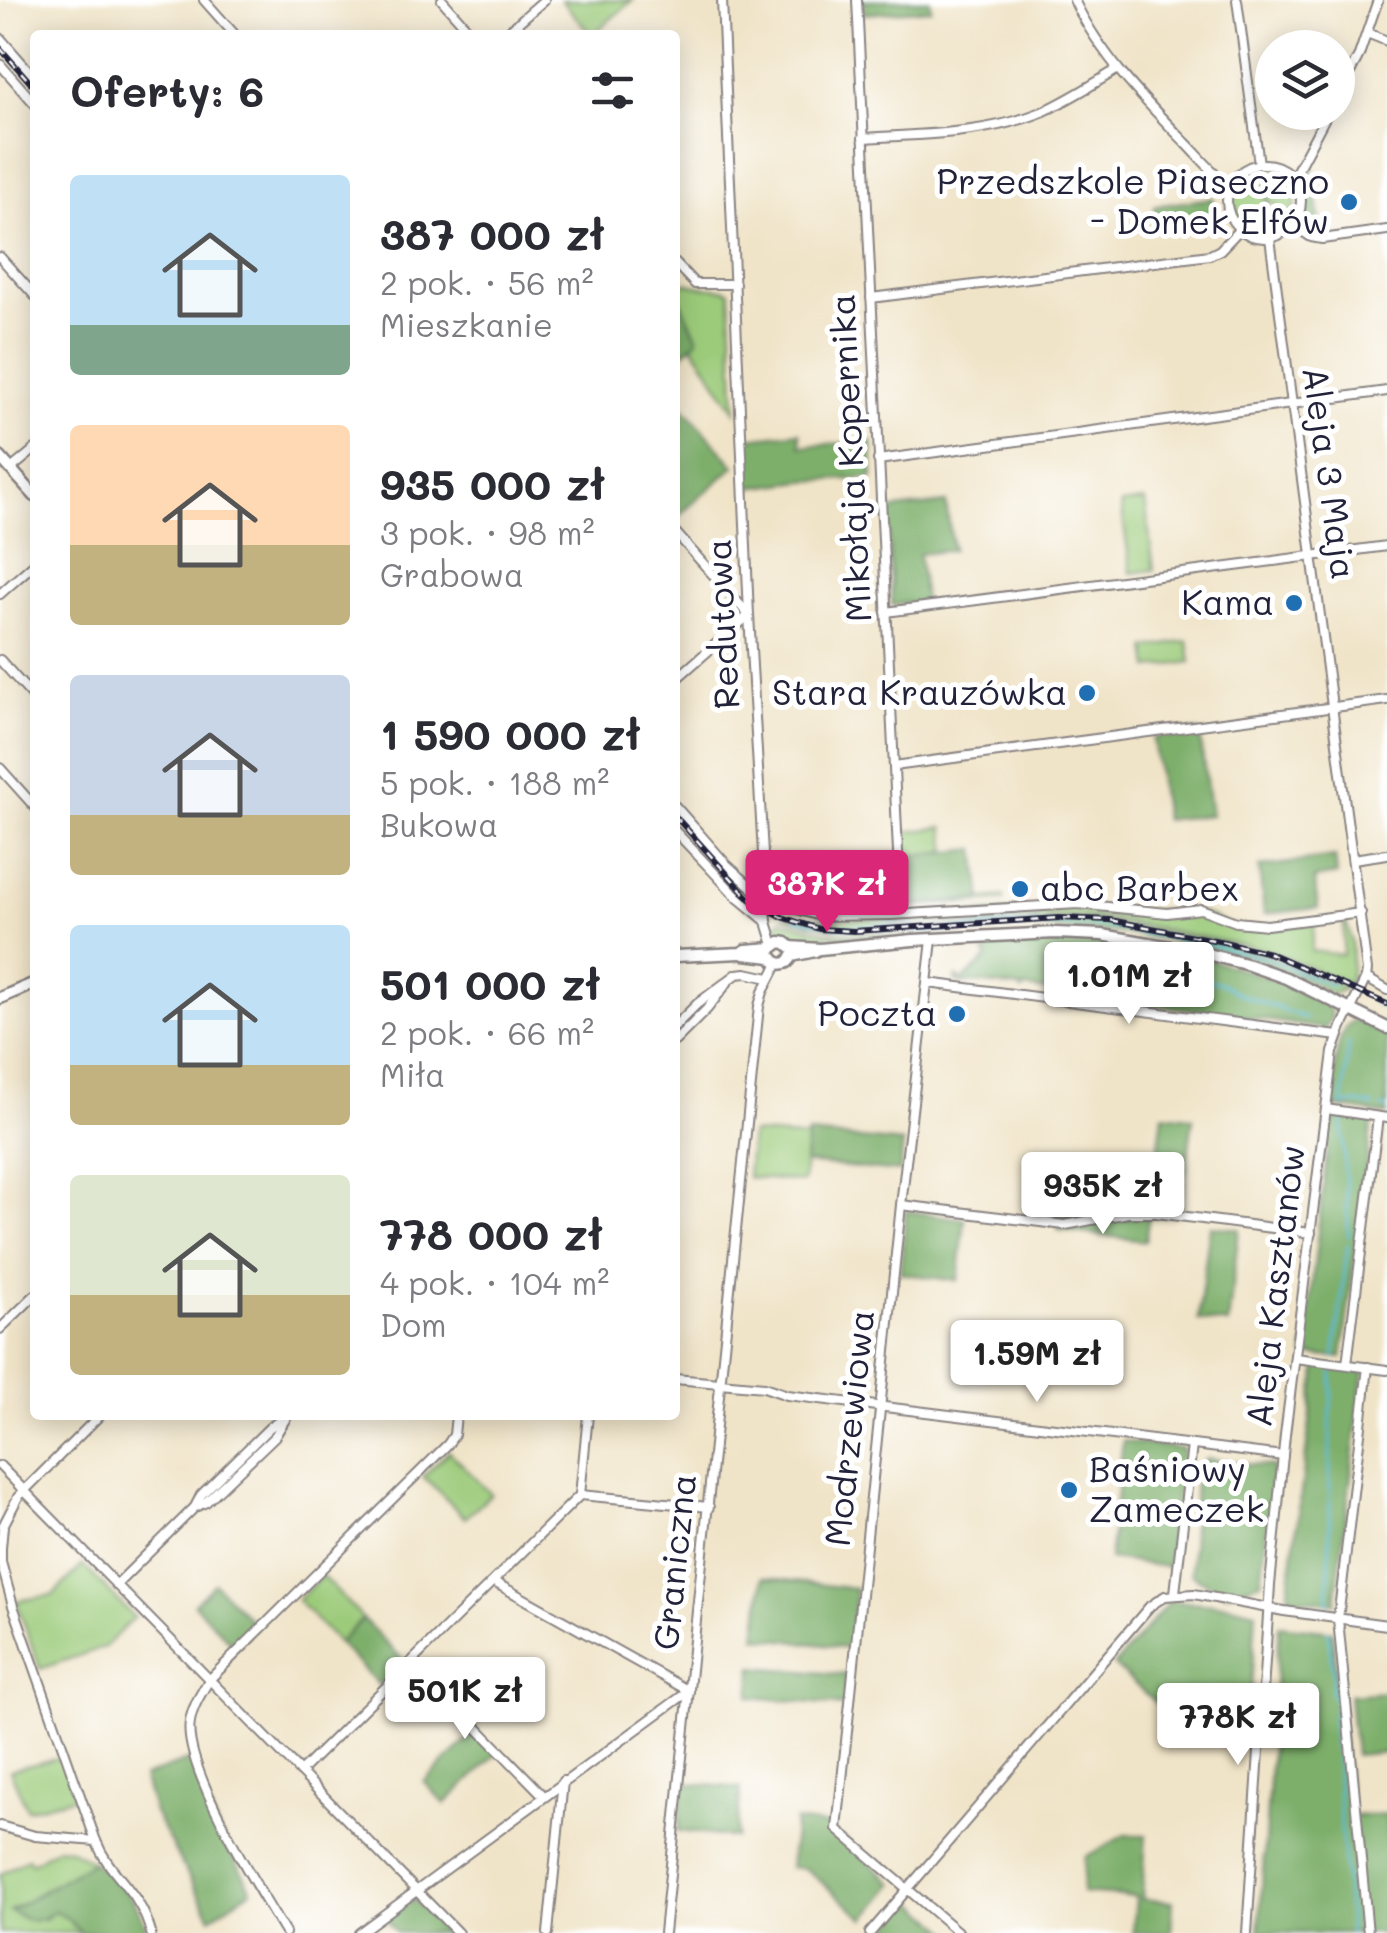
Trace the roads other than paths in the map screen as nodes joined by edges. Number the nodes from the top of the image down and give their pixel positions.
1 (204, 0) edge
2 (442, 0) edge
3 (544, 0) edge
4 (722, 0) edge
5 (856, 0) edge
6 (1074, 0) edge
7 (1237, 0) edge
8 (1378, 0) edge
9 (231, 30) edge
10 (469, 30) edge
11 (510, 30) edge
12 (1367, 32) junction
13 (0, 38) edge
14 (1387, 40) edge
15 (1355, 63) edge
16 (0, 64) edge
17 (1118, 70) junction
18 (30, 72) edge
19 (30, 98) edge
20 (1318, 130) edge
21 (863, 138) junction
22 (1259, 164) junction
23 (1293, 178) junction
24 (1230, 186) junction
25 (1292, 225) junction
26 (1239, 230) junction
27 (1387, 230) edge
28 (1270, 238) junction
29 (0, 256) edge
30 (680, 269) edge
31 (684, 273) junction
32 (680, 277) edge
33 (736, 284) junction
34 (30, 290) edge
35 (871, 298) junction
36 (1387, 391) edge
37 (1292, 403) junction
38 (30, 453) edge
39 (0, 456) edge
40 (878, 460) junction
41 (12, 470) junction
42 (30, 490) edge
43 (680, 538) edge
44 (1387, 546) edge
45 (1312, 556) junction
46 (30, 567) edge
47 (0, 594) edge
48 (886, 612) junction
49 (749, 615) junction
50 (0, 660) edge
51 (680, 676) edge
52 (30, 693) edge
53 (1387, 700) edge
54 (1333, 708) junction
55 (894, 766) junction
56 (0, 768) edge
57 (30, 801) edge
58 (680, 812) edge
59 (680, 836) edge
60 (1387, 854) edge
61 (1353, 859) junction
62 (766, 900) junction
63 (1361, 913) junction
64 (900, 914) junction
65 (767, 922) junction
66 (932, 940) junction
67 (792, 951) junction
68 (774, 953) junction
69 (680, 956) edge
70 (769, 978) junction
71 (1366, 978) junction
72 (928, 982) junction
73 (728, 983) junction
74 (30, 985) edge
75 (1387, 990) edge
76 (0, 998) edge
77 (1350, 1009) junction
78 (680, 1021) edge
79 (1387, 1028) edge
80 (680, 1036) edge
81 (1338, 1036) junction
82 (1326, 1110) junction
83 (1382, 1118) edge
84 (901, 1205) junction
85 (1311, 1233) junction
86 (30, 1300) edge
87 (0, 1329) edge
88 (1295, 1358) junction
89 (1347, 1364) junction
90 (1368, 1367) junction
91 (1387, 1370) edge
92 (680, 1380) edge
93 (722, 1384) junction
94 (880, 1406) junction
95 (95, 1420) edge
96 (285, 1420) edge
97 (456, 1420) edge
98 (588, 1420) edge
99 (1192, 1445) junction
100 (1283, 1456) junction
101 (0, 1466) edge
102 (24, 1490) junction
103 (580, 1495) junction
104 (709, 1508) junction
105 (494, 1582) junction
106 (116, 1585) junction
107 (1175, 1593) junction
108 (1268, 1606) junction
109 (1338, 1619) junction
110 (1387, 1625) edge
111 (413, 1662) junction
112 (209, 1680) junction
113 (689, 1691) junction
114 (300, 1772) junction
115 (563, 1781) junction
116 (544, 1796) junction
117 (0, 1826) edge
118 (96, 1841) junction
119 (909, 1889) junction
120 (416, 1890) junction
121 (151, 1933) edge
122 (285, 1933) edge
123 (360, 1933) edge
124 (458, 1933) edge
125 (548, 1933) edge
126 (664, 1933) edge
127 (870, 1933) edge
128 (959, 1933) edge
129 (1247, 1933) edge
130 (1368, 1933) edge

1 - 9 street
2 - 10 street
3 - 11 street
4 - 33 street, Redutowa
5 - 21 street, Mikołaja Kopernika
6 - 17 street
7 - 22 street
8 - 12 street
12 - 14 street
12 - 15 street
13 - 18 street
16 - 19 street
17 - 21 street
17 - 24 street
20 - 23 street
21 - 35 street, Mikołaja Kopernika
22 - 23 street
22 - 24 street
23 - 25 street
24 - 26 street
25 - 27 street
25 - 28 street
26 - 28 street
26 - 35 street
28 - 37 street, Aleja 3 Maja
29 - 34 street
30 - 31 street
31 - 32 street
31 - 33 street
33 - 49 street, Redutowa
35 - 40 street, Mikołaja Kopernika
36 - 37 street
37 - 40 street
37 - 45 street, Aleja 3 Maja
38 - 41 street
39 - 41 street
40 - 48 street, Mikołaja Kopernika
41 - 42 street
43 - 49 street
44 - 45 street
45 - 48 street
45 - 54 street, Aleja 3 Maja
46 - 47 street
48 - 55 street, Mikołaja Kopernika
49 - 51 street
49 - 62 street, Redutowa
50 - 52 street
53 - 54 street
54 - 55 street
54 - 61 street, Aleja 3 Maja
55 - 64 street, Mikołaja Kopernika
56 - 57 street
58 - 62 street
59 - 65 street
60 - 61 street
61 - 63 street, Aleja 3 Maja
62 - 64 street
62 - 65 street, Redutowa
63 - 64 street
63 - 71 street, Aleja 3 Maja
65 - 68 street, Redutowa
66 - 67 street
66 - 72 street, Modrzewiowa
66 - 77 street
67 - 68 street
67 - 68 street
68 - 69 street
68 - 70 street, Graniczna
70 - 73 street
70 - 93 street, Graniczna
71 - 75 street
71 - 77 street
72 - 81 street
72 - 84 street, Modrzewiowa
73 - 78 street
73 - 80 street
74 - 76 street
77 - 79 street
77 - 81 street, Aleja Kasztanów
81 - 82 street, Aleja Kasztanów
82 - 83 street
82 - 85 street, Aleja Kasztanów
83 - 89 street
84 - 85 street
84 - 94 street, Modrzewiowa
85 - 88 street, Aleja Kasztanów
86 - 87 street
88 - 89 street
88 - 100 street, Aleja Kasztanów
89 - 90 street
90 - 91 street
90 - 109 street
92 - 93 street
93 - 94 street
93 - 104 street, Graniczna
94 - 99 street
94 - 119 street, Modrzewiowa
95 - 102 street
96 - 106 street
97 - 112 street
98 - 103 street
99 - 100 street
99 - 107 street
100 - 108 street, Aleja Kasztanów
101 - 102 street
102 - 106 street
102 - 118 street
103 - 104 street
103 - 105 street
104 - 113 street, Graniczna
105 - 111 street
105 - 113 street
106 - 112 street
107 - 108 street
107 - 119 street
108 - 109 street
108 - 129 street, Aleja Kasztanów
109 - 110 street
109 - 130 street
111 - 114 street
111 - 116 street
112 - 114 street
112 - 122 street
113 - 115 street
113 - 126 street, Graniczna
114 - 120 street
115 - 116 street
115 - 125 street
116 - 120 street
117 - 118 street
118 - 121 street
119 - 127 street
119 - 128 street
120 - 123 street
120 - 124 street

